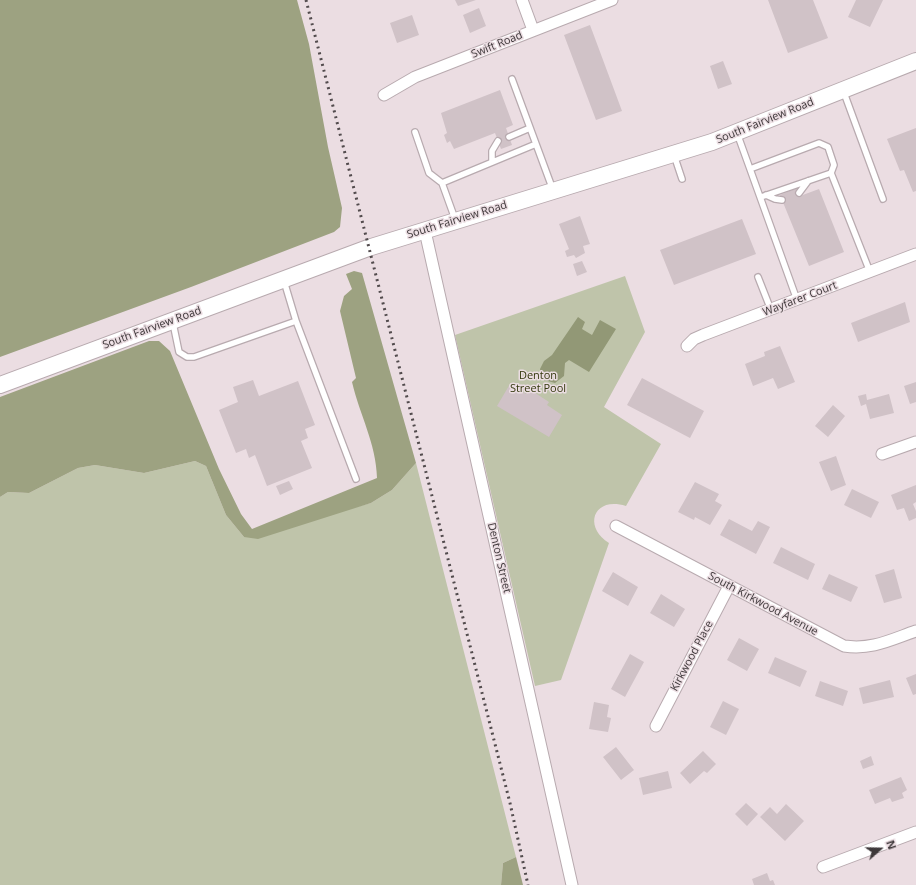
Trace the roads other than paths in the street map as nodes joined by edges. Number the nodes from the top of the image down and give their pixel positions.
1 (522, 0) edge
2 (612, 0) edge
3 (533, 30) junction
4 (916, 61) edge
5 (512, 80) dead end
6 (843, 90) junction
7 (384, 95) dead end
8 (530, 128) junction
9 (415, 132) dead end
10 (737, 132) junction
11 (509, 137) dead end
12 (498, 141) dead end
13 (536, 144) junction
14 (674, 155) junction
15 (492, 162) junction
16 (750, 170) junction
17 (831, 173) junction
18 (682, 179) dead end
19 (808, 181) junction
20 (442, 183) junction
21 (553, 190) junction
22 (799, 193) dead end
23 (763, 196) junction
24 (883, 199) dead end
25 (782, 200) dead end
26 (456, 221) junction
27 (425, 231) junction
28 (916, 254) edge
29 (870, 272) junction
30 (758, 277) dead end
31 (283, 280) junction
32 (797, 300) junction
33 (771, 310) junction
34 (296, 320) junction
35 (172, 321) junction
36 (687, 346) dead end
37 (0, 385) edge
38 (916, 442) edge
39 (882, 454) dead end
40 (356, 479) dead end
41 (616, 526) dead end
42 (729, 586) junction
43 (916, 631) edge
44 (656, 726) dead end
45 (916, 832) edge
46 (823, 867) dead end
47 (572, 885) edge

1 - 3 street
2 - 3 street, Swift Road
3 - 7 street, Swift Road
4 - 6 main road, South Fairview Road
5 - 8 lane
6 - 10 main road, South Fairview Road
6 - 24 lane
8 - 11 lane
8 - 13 lane
9 - 20 lane
10 - 14 main road, South Fairview Road
10 - 16 lane
12 - 15 lane
13 - 15 lane
13 - 21 lane
14 - 18 lane
14 - 21 main road, South Fairview Road
15 - 20 lane
16 - 17 lane
16 - 23 lane
17 - 19 lane
17 - 29 lane
19 - 22 lane
19 - 23 lane
20 - 26 lane
21 - 26 main road, South Fairview Road
23 - 25 lane
23 - 32 lane
26 - 27 main road, South Fairview Road
27 - 31 main road, South Fairview Road
27 - 47 street, Denton Street
28 - 29 street, Wayfarer Court
29 - 32 street, Wayfarer Court
30 - 33 lane
31 - 34 lane
31 - 35 main road, South Fairview Road
32 - 33 street, Wayfarer Court
33 - 36 street, Wayfarer Court
34 - 35 lane
34 - 40 lane
35 - 37 main road, South Fairview Road
38 - 39 street
41 - 42 street, South Kirkwood Avenue
42 - 43 street, South Kirkwood Avenue
42 - 44 street, Kirkwood Place
45 - 46 street

